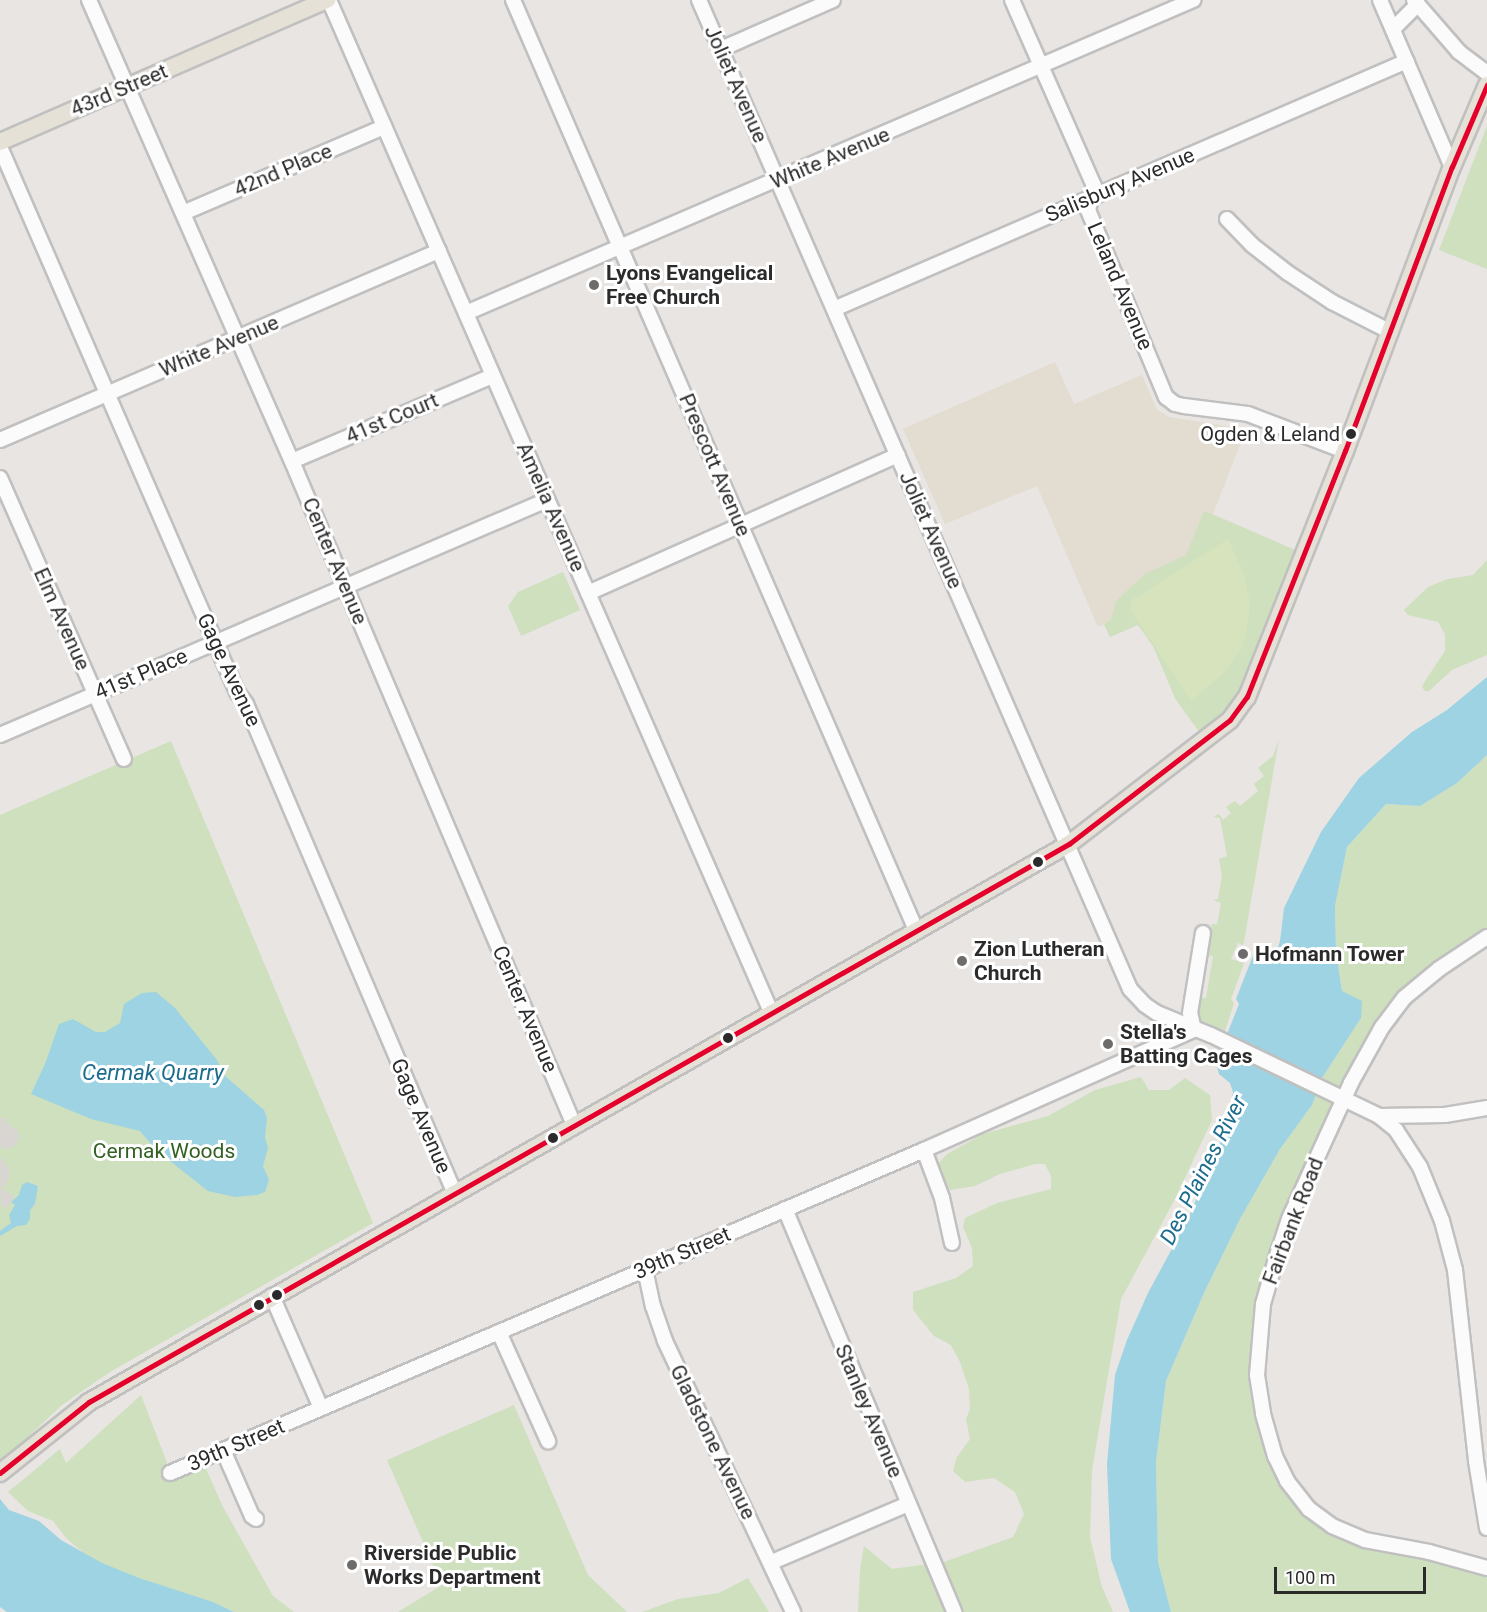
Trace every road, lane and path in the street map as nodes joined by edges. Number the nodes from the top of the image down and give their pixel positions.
1 (89, 0) edge
2 (294, 0) edge
3 (328, 0) edge
4 (513, 0) edge
5 (699, 0) edge
6 (833, 0) edge
7 (1012, 0) edge
8 (1193, 0) edge
9 (1380, 0) edge
10 (1416, 2) edge
11 (1393, 29) junction
12 (238, 38) junction
13 (721, 49) junction
14 (1407, 61) junction
15 (1041, 66) junction
16 (1482, 70) edge
17 (1487, 85) edge
18 (127, 86) junction
19 (384, 127) junction
20 (0, 142) edge
21 (0, 147) edge
22 (1452, 167) junction
23 (778, 180) junction
24 (1091, 198) junction
25 (183, 213) junction
26 (1227, 219) dead end
27 (620, 246) junction
28 (439, 251) junction
29 (834, 309) junction
30 (466, 313) junction
31 (1391, 332) junction
32 (237, 338) junction
33 (492, 375) junction
34 (106, 394) junction
35 (0, 440) edge
36 (1345, 451) junction
37 (898, 454) junction
38 (292, 461) junction
39 (0, 478) edge
40 (547, 500) junction
41 (740, 524) junction
42 (345, 586) junction
43 (588, 592) junction
44 (216, 642) junction
45 (95, 694) junction
46 (0, 735) edge
47 (124, 759) dead end
48 (1069, 844) junction
49 (916, 930) junction
50 (1203, 933) dead end
51 (1487, 937) edge
52 (772, 1014) junction
53 (1194, 1030) junction
54 (1338, 1096) junction
55 (1487, 1108) edge
56 (1379, 1116) junction
57 (574, 1125) junction
58 (924, 1150) junction
59 (455, 1194) junction
60 (785, 1209) junction
61 (952, 1243) dead end
62 (645, 1269) junction
63 (272, 1296) junction
64 (499, 1332) junction
65 (321, 1408) junction
66 (548, 1441) dead end
67 (223, 1450) junction
68 (0, 1473) edge
69 (170, 1473) dead end
70 (908, 1504) junction
71 (256, 1519) dead end
72 (1487, 1528) edge
73 (772, 1562) junction
74 (1487, 1568) edge
75 (793, 1612) edge
76 (954, 1612) edge

1 - 18 street, Center Avenue
2 - 12 main road
3 - 12 main road
3 - 19 street, Amelia Avenue
4 - 27 street, Prescott Avenue
5 - 13 street, Joliet Avenue
6 - 13 street
7 - 15 street, Leland Avenue
8 - 15 street, White Avenue
9 - 11 street
10 - 11 street
10 - 16 street
11 - 14 street
12 - 18 main road, 43rd Street
13 - 23 street, Joliet Avenue
14 - 22 street
14 - 24 street, Salisbury Avenue
15 - 23 street, White Avenue
15 - 24 street, Leland Avenue
17 - 22 main road
18 - 20 main road, 43rd Street
18 - 25 street, Center Avenue
19 - 25 street, 42nd Place
19 - 28 street, Amelia Avenue
21 - 34 street, Gage Avenue
22 - 31 main road
23 - 27 street, White Avenue
23 - 29 street, Joliet Avenue
24 - 29 street, Salisbury Avenue
24 - 36 street, Leland Avenue
25 - 32 street, Center Avenue
26 - 31 street
27 - 30 street, White Avenue
27 - 41 street, Prescott Avenue
28 - 30 street, Amelia Avenue
28 - 32 street, White Avenue
29 - 37 street, Joliet Avenue
30 - 33 street, Amelia Avenue
31 - 36 main road
32 - 34 street, White Avenue
32 - 38 street, Center Avenue
33 - 38 street, 41st Court
33 - 40 street, Amelia Avenue
34 - 35 street, White Avenue
34 - 44 street, Gage Avenue
36 - 48 main road
37 - 41 street
37 - 48 street, Joliet Avenue
38 - 42 street, Center Avenue
39 - 45 street, Elm Avenue
40 - 42 street, 41st Place
40 - 43 street, Amelia Avenue
41 - 43 street
41 - 49 street, Prescott Avenue
42 - 44 street, 41st Place
42 - 57 street, Center Avenue
43 - 52 street, Amelia Avenue
44 - 45 street, 41st Place
44 - 59 street, Gage Avenue
45 - 46 street, 41st Place
45 - 47 street, Elm Avenue
48 - 49 main road
48 - 53 street, Joliet Avenue
49 - 52 main road
50 - 53 street
51 - 54 street, Fairbank Road
52 - 57 main road
53 - 54 street, Joliet Avenue
53 - 58 street, 39th Street
54 - 56 street, Joliet Avenue
54 - 74 street, Fairbank Road
55 - 56 street
56 - 72 street
57 - 59 main road
58 - 60 street, 39th Street
58 - 61 street
59 - 63 main road
60 - 62 street, 39th Street
60 - 70 street, Stanley Avenue
62 - 64 street, 39th Street
62 - 73 street, Gladstone Avenue
63 - 65 street
63 - 68 main road
64 - 65 street, 39th Street
64 - 66 street
65 - 67 street, 39th Street
67 - 69 street, 39th Street
67 - 71 street
70 - 73 street
70 - 76 street, Stanley Avenue
73 - 75 street, Gladstone Avenue

